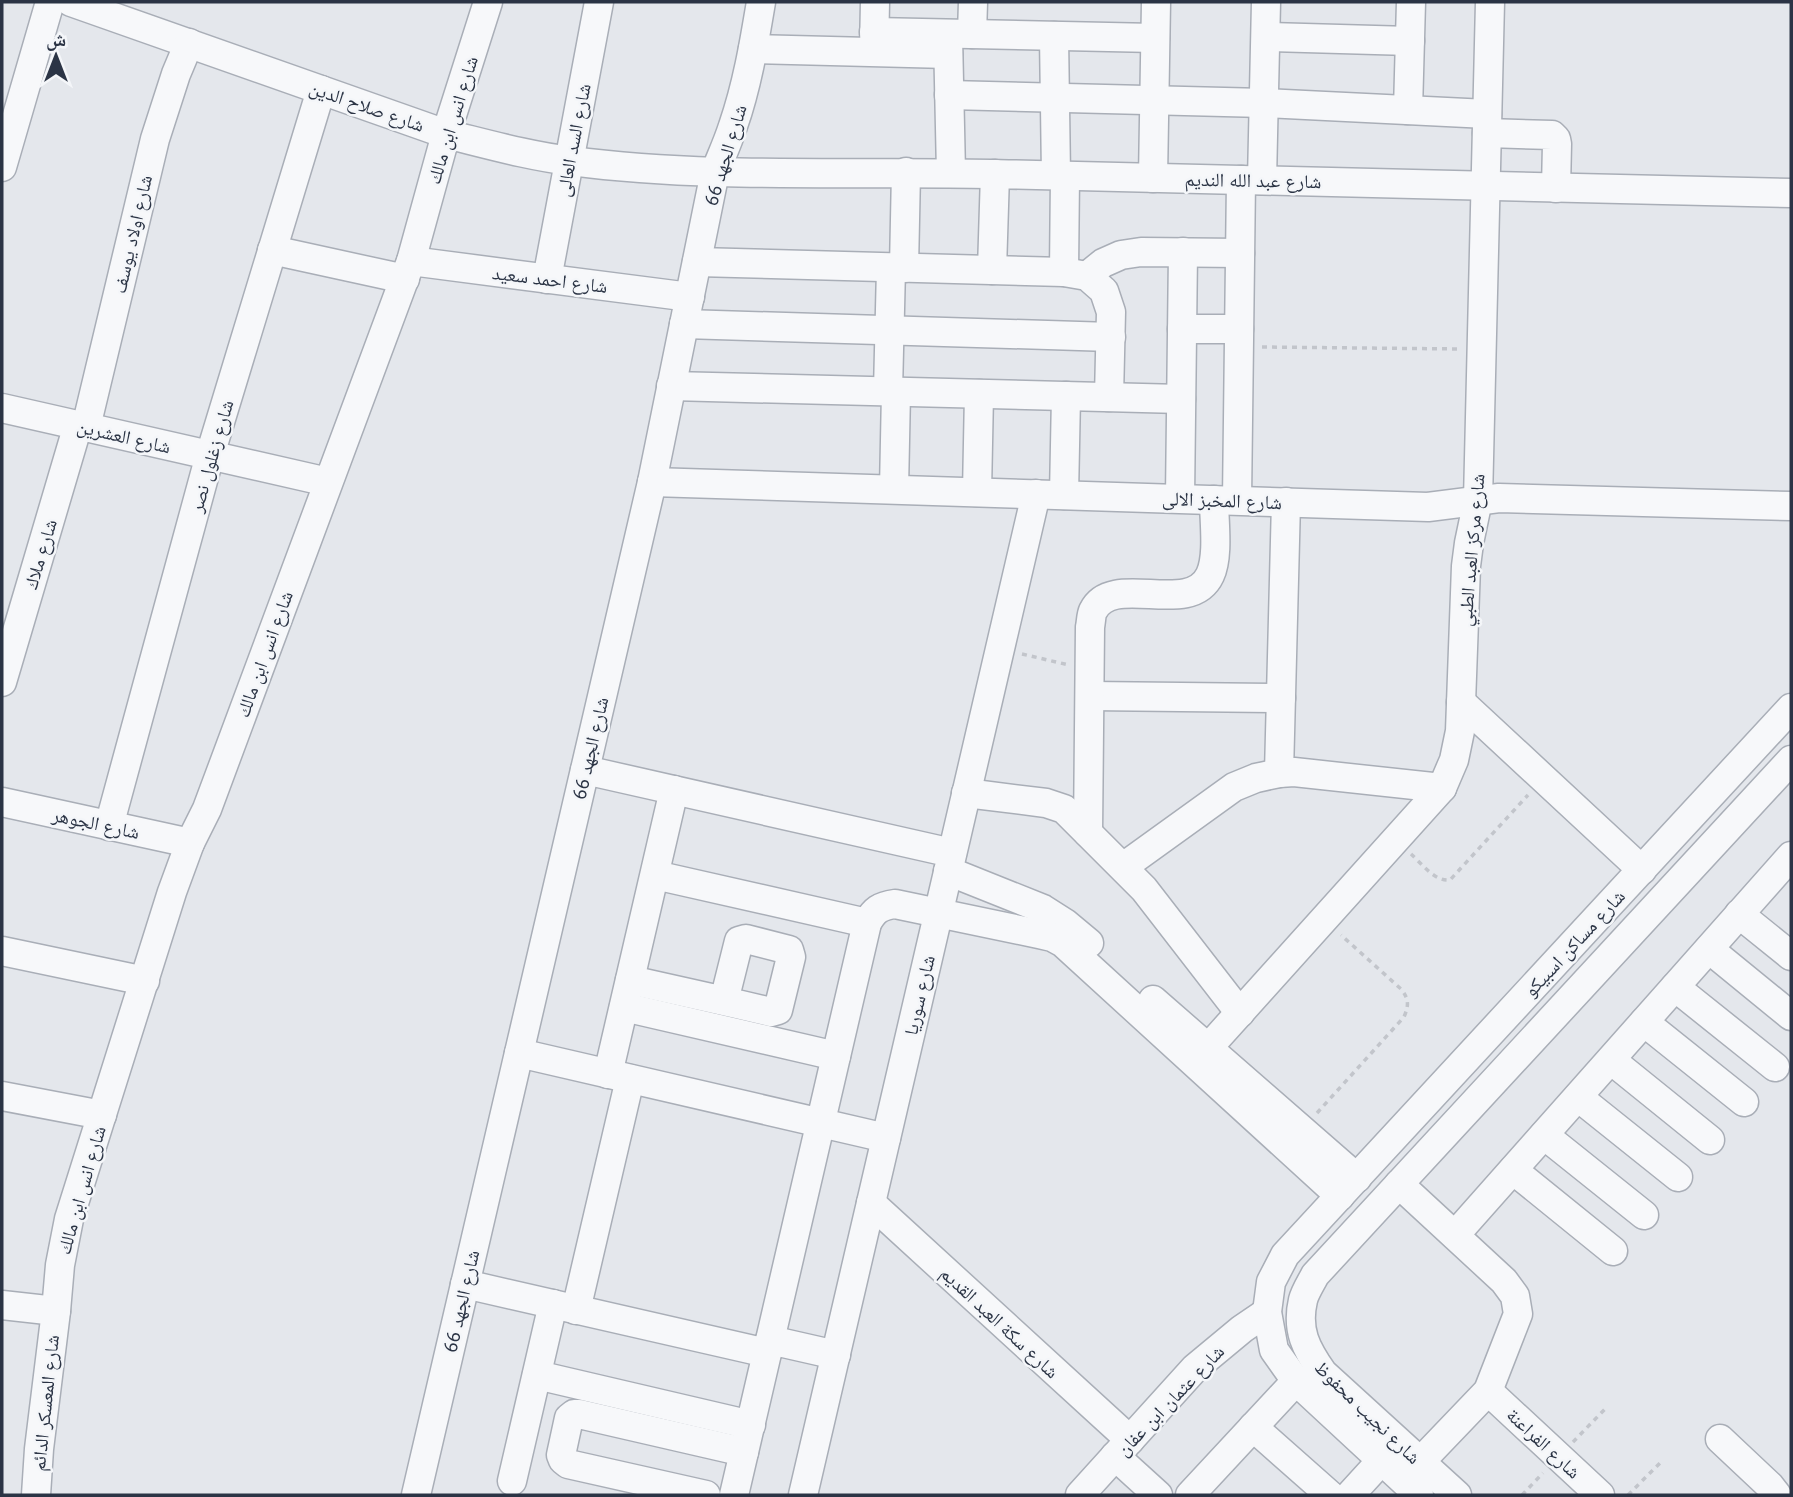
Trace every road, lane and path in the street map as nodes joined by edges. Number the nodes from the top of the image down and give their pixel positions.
1 (50, 2) edge
2 (71, 2) edge
3 (599, 2) edge
4 (761, 2) edge
5 (874, 2) edge
6 (973, 2) edge
7 (1156, 2) edge
8 (1266, 2) edge
9 (1410, 2) edge
10 (1490, 2) edge
11 (485, 3) edge
12 (1054, 36) junction
13 (1266, 37) junction
14 (1155, 38) junction
15 (956, 41) junction
16 (1410, 41) junction
17 (874, 42) junction
18 (189, 43) junction
19 (753, 49) junction
20 (321, 90) junction
21 (949, 95) junction
22 (1055, 98) junction
23 (1154, 100) junction
24 (1264, 103) junction
25 (1408, 110) junction
26 (1487, 123) junction
27 (446, 134) junction
28 (569, 161) junction
29 (2, 167) edge
30 (716, 172) junction
31 (906, 172) junction
32 (951, 173) junction
33 (995, 174) junction
34 (1060, 176) junction
35 (1153, 178) junction
36 (1251, 180) junction
37 (1485, 186) junction
38 (1556, 188) junction
39 (1791, 193) edge
40 (272, 250) junction
41 (1183, 252) junction
42 (1240, 253) junction
43 (697, 262) junction
44 (898, 268) junction
45 (408, 270) junction
46 (992, 270) junction
47 (1075, 274) junction
48 (547, 279) junction
49 (687, 311) junction
50 (1181, 329) junction
51 (889, 330) junction
52 (1111, 337) junction
53 (1239, 338) junction
54 (1482, 349) junction
55 (671, 386) junction
56 (892, 391) junction
57 (979, 394) junction
58 (1066, 396) junction
59 (1109, 397) junction
60 (1181, 399) junction
61 (2, 408) edge
62 (82, 426) junction
63 (210, 455) junction
64 (328, 482) junction
65 (652, 482) junction
66 (894, 489) junction
67 (977, 492) junction
68 (1035, 494) junction
69 (1063, 495) junction
70 (1180, 499) junction
71 (1225, 500) junction
72 (1478, 500) junction
73 (1286, 502) junction
74 (1791, 506) edge
75 (999, 649) junction
76 (2, 682) edge
77 (1090, 683) junction
78 (1281, 698) junction
79 (1461, 702) junction
80 (1791, 708) edge
81 (584, 770) junction
82 (1279, 773) junction
83 (1786, 774) edge
84 (1543, 778) junction
85 (1442, 788) junction
86 (674, 790) junction
87 (966, 793) junction
88 (2, 802) edge
89 (108, 826) junction
90 (1088, 833) junction
91 (1395, 840) junction
92 (190, 843) junction
93 (950, 862) junction
94 (1123, 867) junction
95 (1642, 870) junction
96 (1785, 873) edge
97 (655, 875) junction
98 (938, 913) junction
99 (1739, 914) junction
100 (1324, 920) junction
101 (867, 923) junction
102 (1709, 949) junction
103 (2, 951) edge
104 (1791, 956) edge
105 (630, 980) junction
106 (145, 981) junction
107 (1675, 987) junction
108 (724, 1001) dead end
109 (624, 1007) junction
110 (1240, 1013) junction
111 (1791, 1016) edge
112 (1644, 1022) junction
113 (1208, 1048) junction
114 (519, 1053) junction
115 (836, 1056) junction
116 (1611, 1060) junction
117 (1775, 1067) dead end
118 (619, 1076) junction
119 (2, 1096) edge
120 (1578, 1097) junction
121 (1744, 1102) dead end
122 (102, 1115) junction
123 (821, 1122) junction
124 (1302, 1130) junction
125 (1544, 1135) junction
126 (886, 1138) junction
127 (1710, 1140) dead end
128 (1513, 1170) junction
129 (1678, 1177) dead end
130 (1399, 1184) junction
131 (1348, 1187) junction
132 (871, 1203) junction
133 (1644, 1215) dead end
134 (1455, 1236) junction
135 (1612, 1251) dead end
136 (465, 1284) junction
137 (2, 1305) edge
138 (565, 1307) junction
139 (56, 1311) junction
140 (1267, 1312) junction
141 (769, 1347) junction
142 (836, 1355) junction
143 (537, 1375) junction
144 (1296, 1381) junction
145 (1488, 1391) junction
146 (751, 1425) junction
147 (1253, 1427) junction
148 (1720, 1439) dead end
149 (1122, 1448) junction
150 (744, 1452) junction
151 (1381, 1461) junction
152 (1662, 1461) dead end
153 (1420, 1462) junction
154 (512, 1481) dead end
155 (1083, 1494) edge
156 (36, 1495) edge
157 (416, 1495) edge
158 (706, 1495) edge
159 (734, 1495) edge
160 (803, 1495) edge
161 (1158, 1495) edge
162 (1191, 1495) edge
163 (1330, 1495) edge
164 (1350, 1495) edge
165 (1419, 1495) edge
166 (1457, 1495) edge
167 (1600, 1495) edge
168 (1629, 1495) edge
169 (1777, 1495) edge

1 - 29 street
2 - 18 street, شارع صلاح الدين
3 - 28 street, شارع السد العالى
4 - 19 street, شارع الجهد 66
5 - 17 street
6 - 15 street
7 - 14 street
8 - 13 street
9 - 16 street
10 - 26 street, شارع مركز العبد الطبي
11 - 27 street, شارع انس ابن مالك
12 - 14 street
12 - 15 street
12 - 22 street
13 - 16 street
13 - 24 street
14 - 23 street
15 - 17 street
15 - 21 street
16 - 25 street
17 - 19 street
18 - 20 street, شارع صلاح الدين
18 - 62 street, شارع اولاد يوسف
19 - 30 street, شارع الجهد 66
20 - 27 street, شارع صلاح الدين
20 - 40 street, شارع زغلول نصر
21 - 22 street
21 - 32 street
22 - 23 street
22 - 34 street
23 - 24 street
23 - 35 street
24 - 25 street
24 - 36 street
25 - 26 street
26 - 37 street, شارع مركز العبد الطبي
26 - 38 street
27 - 28 street, شارع صلاح الدين
27 - 45 street, شارع انس ابن مالك
28 - 30 street, شارع صلاح الدين
28 - 48 street, شارع السد العالى
30 - 31 street, شارع عبد الله النديم
30 - 43 street, شارع الجهد 66
31 - 32 street, شارع عبد الله النديم
31 - 44 street
32 - 33 street, شارع عبد الله النديم
33 - 34 street, شارع عبد الله النديم
33 - 46 street
34 - 35 street, شارع عبد الله النديم
34 - 47 street
35 - 36 street, شارع عبد الله النديم
36 - 37 street, شارع عبد الله النديم
36 - 42 street
37 - 38 street, شارع عبد الله النديم
37 - 54 street, شارع مركز العبد الطبي
38 - 39 street, شارع عبد الله النديم
40 - 45 street, شارع احمد سعيد
40 - 63 street, شارع زغلول نصر
41 - 42 street
41 - 47 street
41 - 50 street
42 - 53 street
43 - 44 street
43 - 49 street, شارع الجهد 66
44 - 46 street
44 - 51 street
45 - 48 street, شارع احمد سعيد
45 - 64 street, شارع انس ابن مالك
46 - 47 street
47 - 52 street
48 - 49 street, شارع احمد سعيد
49 - 51 street, شارع احمد سعيد
49 - 55 street, شارع الجهد 66
50 - 53 street
50 - 60 street
51 - 52 street, شارع احمد سعيد
51 - 56 street
52 - 59 street
53 - 54 path
53 - 71 street
54 - 72 street, شارع مركز العبد الطبي
55 - 56 street
55 - 65 street, شارع الجهد 66
56 - 57 street
56 - 66 street
57 - 58 street
57 - 67 street
58 - 59 street
58 - 69 street
59 - 60 street
60 - 70 street
61 - 62 street, شارع العشرين
62 - 63 street, شارع العشرين
62 - 76 street, شارع ملاك
63 - 64 street, شارع العشرين
63 - 89 street, شارع زغلول نصر
64 - 92 street, شارع انس ابن مالك
65 - 66 street, شارع المخبز الالى
65 - 81 street, شارع الجهد 66
66 - 67 street, شارع المخبز الالى
67 - 68 street, شارع المخبز الالى
68 - 69 street, شارع المخبز الالى
68 - 75 street, شارع سوريا
69 - 70 street, شارع المخبز الالى
70 - 71 street, شارع المخبز الالى
71 - 73 street, شارع المخبز الالى
71 - 77 street
72 - 73 street, شارع المخبز الالى
72 - 74 street, شارع المخبز الالى
72 - 79 street, شارع مركز العبد الطبي
73 - 78 street
75 - 77 path
75 - 87 street, شارع سوريا
77 - 78 street
77 - 90 street
78 - 82 street
79 - 84 street
79 - 85 street, شارع مركز العبد الطبي
80 - 95 street, شارع مساكن اسبيكو
81 - 86 street
81 - 114 street, شارع الجهد 66
82 - 85 street
82 - 94 street
83 - 130 street, شارع مساكن اسبيكو
84 - 91 path
84 - 95 street
85 - 91 street, شارع مركز العبد الطبي
86 - 93 street
86 - 97 street
87 - 90 street
87 - 93 street, شارع سوريا
88 - 89 street, شارع الجوهر
89 - 92 street, شارع الجوهر
90 - 94 street
91 - 100 street, شارع مركز العبد الطبي
92 - 106 street, شارع انس ابن مالك
93 - 98 street, شارع سوريا
93 - 113 street
94 - 110 street
95 - 131 street, شارع مساكن اسبيكو
96 - 99 street
97 - 101 street
97 - 105 street
98 - 101 street
98 - 126 street, شارع سوريا
98 - 131 street
99 - 102 street
99 - 104 street
100 - 110 street, شارع مركز العبد الطبي
100 - 124 path
101 - 115 street
102 - 107 street
102 - 111 street
103 - 106 street
105 - 108 street
105 - 109 street
106 - 122 street, شارع انس ابن مالك
107 - 112 street
107 - 117 street
109 - 115 street
109 - 118 street
110 - 113 street, شارع مركز العبد الطبي
112 - 116 street
112 - 121 street
113 - 124 street
114 - 118 street
114 - 136 street, شارع الجهد 66
115 - 123 street
116 - 120 street
116 - 127 street
118 - 123 street
118 - 138 street
119 - 122 street
120 - 125 street
120 - 129 street
122 - 139 street, شارع انس ابن مالك
123 - 126 street
123 - 141 street
124 - 131 street
125 - 128 street
125 - 133 street
126 - 132 street, شارع سوريا
128 - 134 street
128 - 135 street
130 - 134 street
130 - 153 street, شارع نجيب محفوظ
131 - 140 street, شارع نجيب محفوظ
132 - 142 street, شارع سوريا
132 - 149 street, شارع سكة العبد القديم
134 - 145 street
136 - 138 street
136 - 157 street, شارع الجهد 66
137 - 139 street
138 - 141 street
138 - 143 street
139 - 156 street, شارع المعسكر الدائم
140 - 144 street, شارع نجيب محفوظ
140 - 149 street, شارع عثمان ابن عفان
141 - 142 street
141 - 146 street
142 - 160 street, شارع سوريا
143 - 146 street
143 - 154 street
144 - 147 street
144 - 151 street, شارع نجيب محفوظ
145 - 153 street
145 - 167 street, شارع الفراعنة
146 - 150 street
147 - 162 street
147 - 163 street
148 - 169 street
149 - 155 street, شارع عثمان ابن عفان
149 - 161 street, شارع سكة العبد القديم
150 - 158 street
150 - 159 street
151 - 164 street
151 - 165 street, شارع نجيب محفوظ
152 - 168 path
153 - 166 street, شارع نجيب محفوظ

